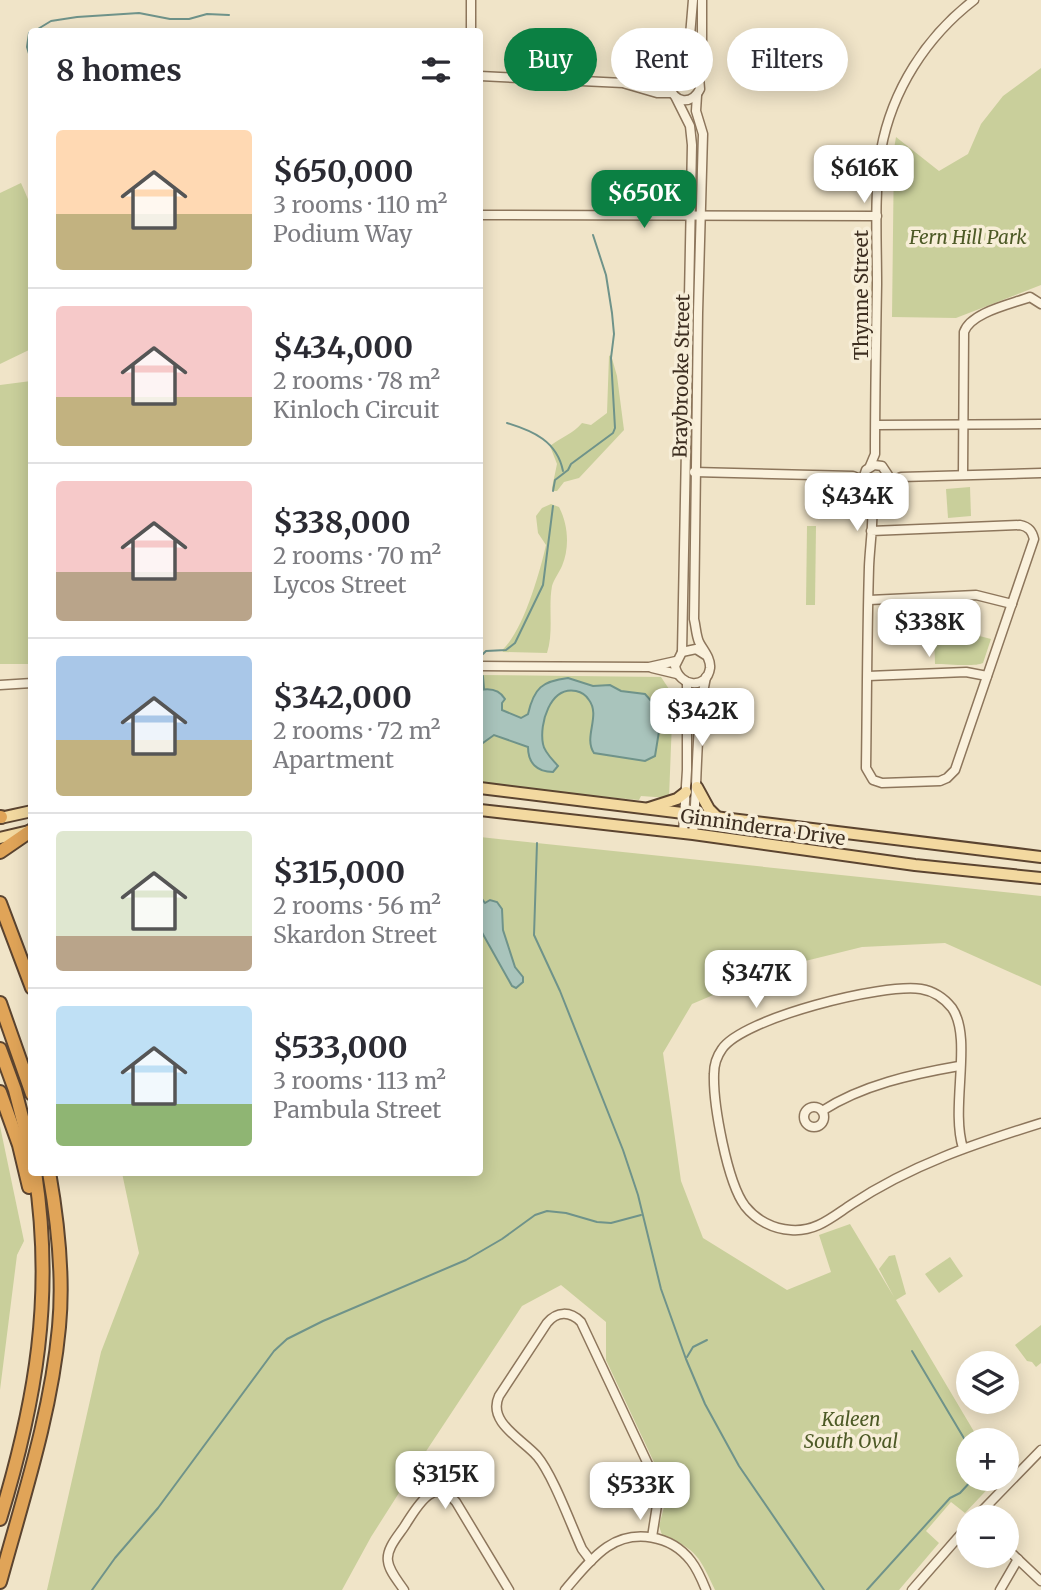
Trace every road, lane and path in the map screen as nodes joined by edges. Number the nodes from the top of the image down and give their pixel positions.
1 (471, 0) edge
2 (693, 0) edge
3 (702, 0) edge
4 (974, 0) edge
5 (697, 20) junction
6 (471, 28) edge
7 (694, 28) edge
8 (699, 28) edge
9 (483, 76) edge
10 (611, 82) edge
11 (650, 91) edge
12 (670, 91) edge
13 (699, 91) edge
14 (697, 95) junction
15 (673, 96) junction
16 (483, 215) edge
17 (691, 215) junction
18 (701, 215) junction
19 (877, 216) junction
20 (1041, 304) edge
21 (1041, 424) edge
22 (876, 425) junction
23 (963, 425) junction
24 (875, 454) junction
25 (868, 468) junction
26 (884, 468) junction
27 (1041, 473) edge
28 (693, 474) junction
29 (963, 474) junction
30 (853, 476) junction
31 (901, 477) junction
32 (867, 483) junction
33 (883, 486) junction
34 (873, 501) junction
35 (871, 531) junction
36 (869, 600) junction
37 (1012, 604) junction
38 (682, 652) junction
39 (707, 656) junction
40 (676, 661) junction
41 (483, 666) edge
42 (649, 667) junction
43 (677, 674) junction
44 (867, 676) junction
45 (987, 676) junction
46 (706, 677) junction
47 (687, 682) junction
48 (28, 683) edge
49 (0, 685) edge
50 (697, 787) junction
51 (483, 788) edge
52 (686, 792) junction
53 (646, 808) junction
54 (483, 810) edge
55 (28, 812) edge
56 (690, 814) junction
57 (0, 818) edge
58 (718, 818) junction
59 (28, 831) edge
60 (28, 833) edge
61 (688, 834) junction
62 (0, 838) edge
63 (0, 852) edge
64 (1041, 857) edge
65 (1041, 878) edge
66 (0, 903) edge
67 (28, 977) edge
68 (0, 1003) edge
69 (0, 1048) edge
70 (959, 1066) junction
71 (28, 1083) edge
72 (0, 1092) edge
73 (822, 1111) dead end
74 (1041, 1123) edge
75 (28, 1140) edge
76 (962, 1148) junction
77 (35, 1176) edge
78 (50, 1176) edge
79 (58, 1176) edge
80 (59, 1236) junction
81 (42, 1292) junction
82 (1041, 1450) edge
83 (988, 1505) edge
84 (0, 1519) edge
85 (652, 1537) junction
86 (956, 1540) edge
87 (1019, 1560) edge
88 (591, 1561) junction
89 (1013, 1568) edge
90 (1041, 1581) edge
91 (0, 1582) edge
92 (404, 1590) edge
93 (509, 1590) edge
94 (565, 1590) edge
95 (706, 1590) edge
96 (912, 1590) edge
97 (1000, 1590) edge

1 - 6 street
2 - 5 street
3 - 5 street
4 - 19 street, Thynne Street
5 - 7 street
5 - 8 street
9 - 10 street
11 - 15 street
12 - 15 street
13 - 14 street
14 - 15 street
14 - 18 street, Braybrooke Street
15 - 17 street, Braybrooke Street
16 - 17 street
17 - 18 street
17 - 28 street, Braybrooke Street
18 - 19 street
18 - 28 street, Braybrooke Street
19 - 22 street, Thynne Street
20 - 23 street
21 - 23 street
22 - 23 street
22 - 24 street, Thynne Street
23 - 29 street
24 - 25 street, Thynne Street
24 - 26 street
25 - 26 street
25 - 30 street
25 - 32 street, Thynne Street
26 - 31 street
26 - 33 street
27 - 29 street
28 - 30 street
28 - 38 street, Braybrooke Street
28 - 39 street, Braybrooke Street
29 - 31 street
30 - 32 street
31 - 33 street
32 - 33 street
32 - 34 street
33 - 34 street
34 - 35 street
35 - 36 street
35 - 37 street
36 - 37 street
36 - 44 street
37 - 45 street
38 - 39 street
38 - 40 street
39 - 46 street
40 - 42 street
40 - 43 street
41 - 42 street
42 - 43 street
43 - 47 street
44 - 45 street
44 - 45 street
46 - 47 street
46 - 50 street
47 - 52 street
48 - 49 street
50 - 56 street
50 - 58 main road
51 - 53 main road, Ginninderra Drive
52 - 53 main road
52 - 56 street
53 - 56 main road, Ginninderra Drive
54 - 61 main road, Ginninderra Drive
55 - 57 main road
56 - 58 main road, Ginninderra Drive
56 - 61 street
58 - 64 main road, Ginninderra Drive
59 - 62 main road
60 - 63 highway
61 - 65 main road, Ginninderra Drive
66 - 67 highway
68 - 71 highway
69 - 75 highway
70 - 73 street
70 - 76 street
70 - 76 street
72 - 81 highway
74 - 76 street
77 - 81 highway
78 - 80 highway
79 - 80 highway
80 - 91 highway
81 - 84 highway
82 - 83 street
85 - 88 street
85 - 88 street
85 - 95 street
86 - 96 street
87 - 90 street
88 - 94 street
89 - 97 street
92 - 93 street

